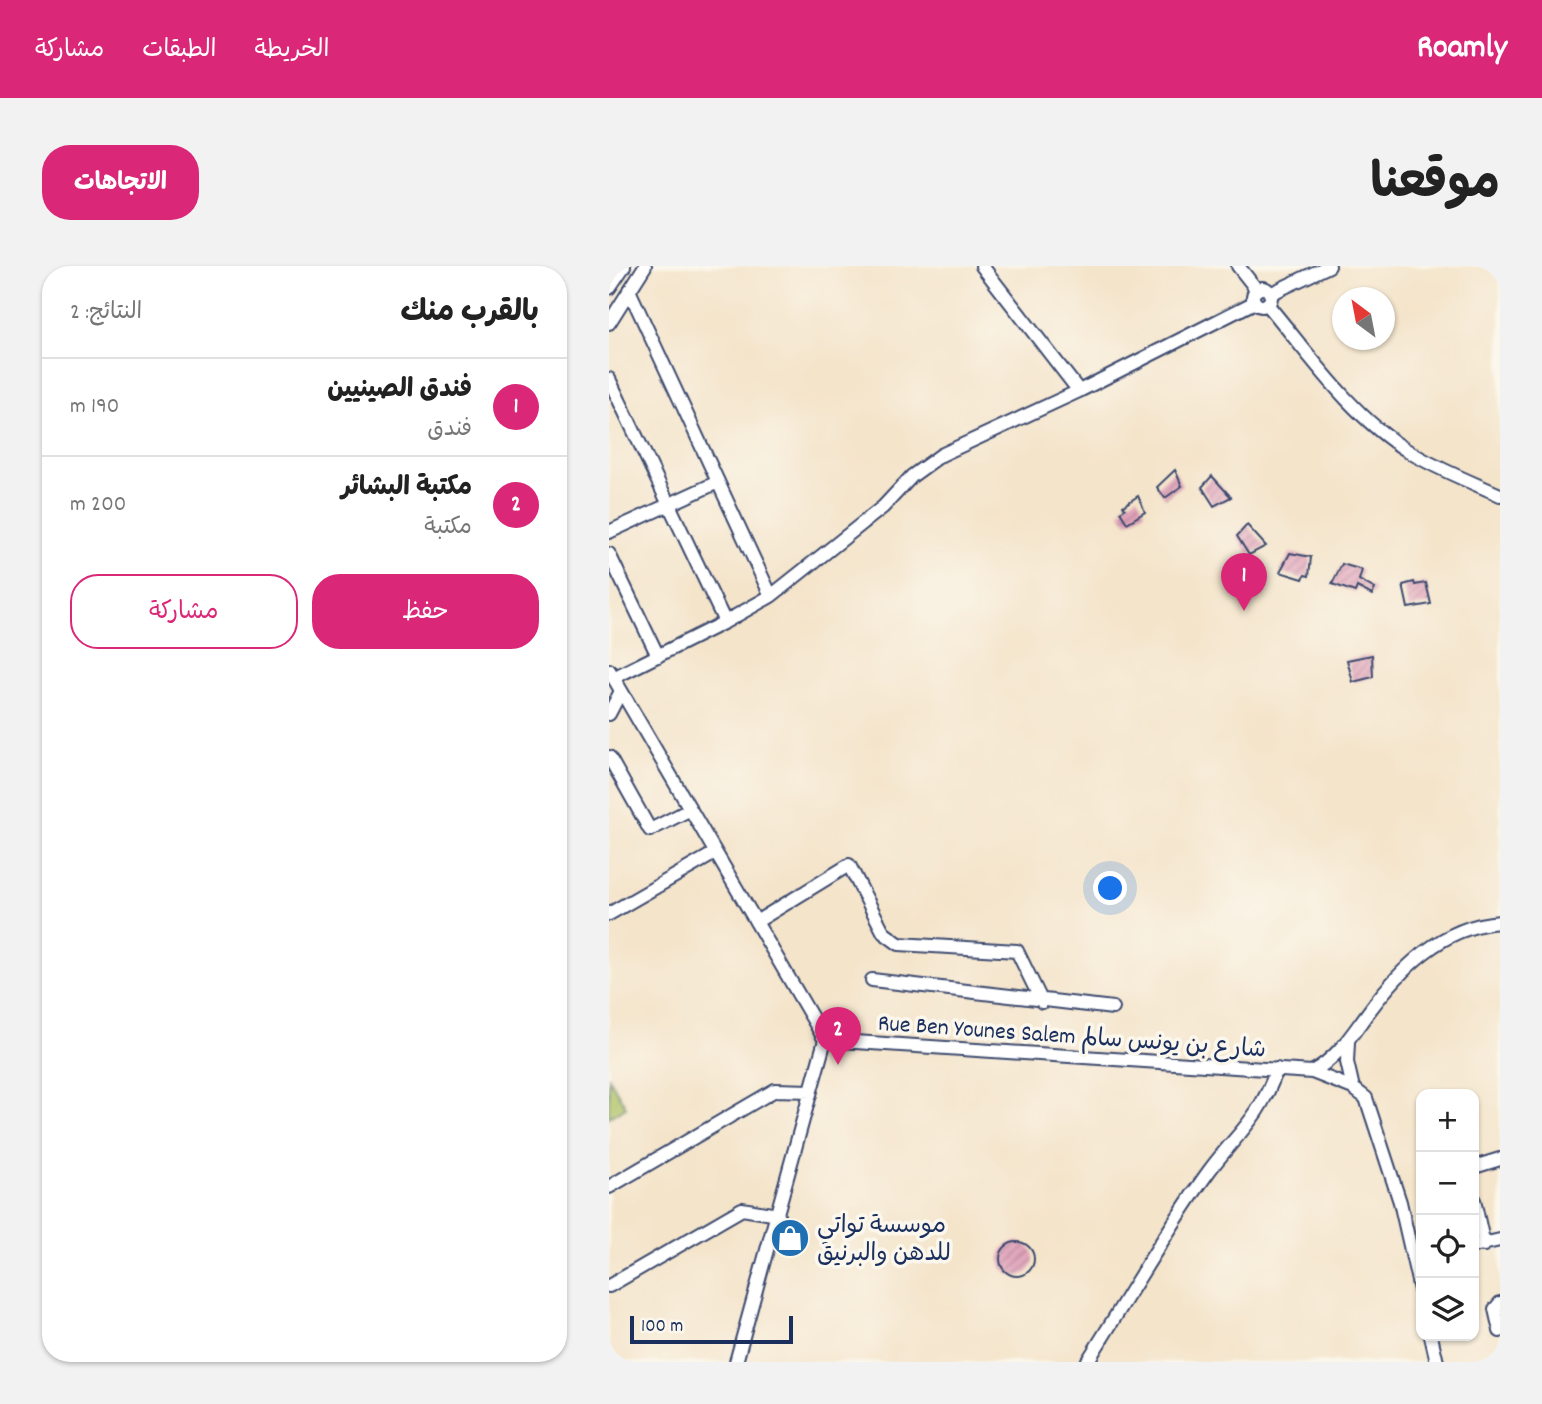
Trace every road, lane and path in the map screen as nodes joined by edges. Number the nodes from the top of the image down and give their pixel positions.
1 (624, 266) edge
2 (645, 266) edge
3 (982, 266) edge
4 (1238, 266) edge
5 (1329, 266) edge
6 (609, 288) edge
7 (629, 290) junction
8 (1262, 298) junction
9 (609, 323) edge
10 (609, 379) edge
11 (1079, 391) junction
12 (718, 482) junction
13 (1500, 495) edge
14 (669, 505) junction
15 (609, 532) edge
16 (609, 554) edge
17 (771, 596) junction
18 (725, 622) junction
19 (658, 656) junction
20 (611, 674) edge
21 (621, 691) junction
22 (609, 714) edge
23 (609, 757) edge
24 (689, 810) junction
25 (715, 853) junction
26 (609, 914) edge
27 (755, 922) junction
28 (1500, 922) edge
29 (872, 980) dead end
30 (1042, 1002) junction
31 (1113, 1008) dead end
32 (825, 1040) junction
33 (1348, 1042) junction
34 (1277, 1069) junction
35 (1313, 1072) junction
36 (1353, 1088) junction
37 (811, 1091) junction
38 (1500, 1159) edge
39 (1479, 1165) edge
40 (609, 1187) edge
41 (778, 1215) junction
42 (1500, 1240) edge
43 (1479, 1245) edge
44 (1417, 1278) edge
45 (609, 1286) edge
46 (1500, 1303) edge
47 (1500, 1331) edge
48 (1432, 1341) edge
49 (736, 1362) edge
50 (1087, 1362) edge
51 (1437, 1362) edge

1 - 6 street
2 - 7 street
3 - 11 street
4 - 8 street
5 - 8 street
7 - 9 street
7 - 12 street
8 - 11 street
8 - 13 street
10 - 14 street
11 - 17 street
12 - 14 street
12 - 17 street
14 - 15 street
14 - 18 street
16 - 19 street
17 - 18 street
18 - 19 street
19 - 20 street
20 - 21 street
21 - 22 street
21 - 24 street
23 - 24 street
24 - 25 street
25 - 26 street
25 - 27 street
27 - 30 street
27 - 32 street
28 - 33 street
29 - 30 street
30 - 31 street
32 - 34 street, Rue Ben Younes Salem شارع بن يونس سالم
32 - 37 street
33 - 35 street
33 - 36 street
34 - 35 street, Rue Ben Younes Salem شارع بن يونس سالم
34 - 50 street
35 - 36 street, Rue Ben Younes Salem شارع بن يونس سالم
36 - 44 street
37 - 40 street
37 - 41 street
38 - 39 street
41 - 45 street
41 - 49 street
42 - 43 street
46 - 47 street
48 - 51 street

